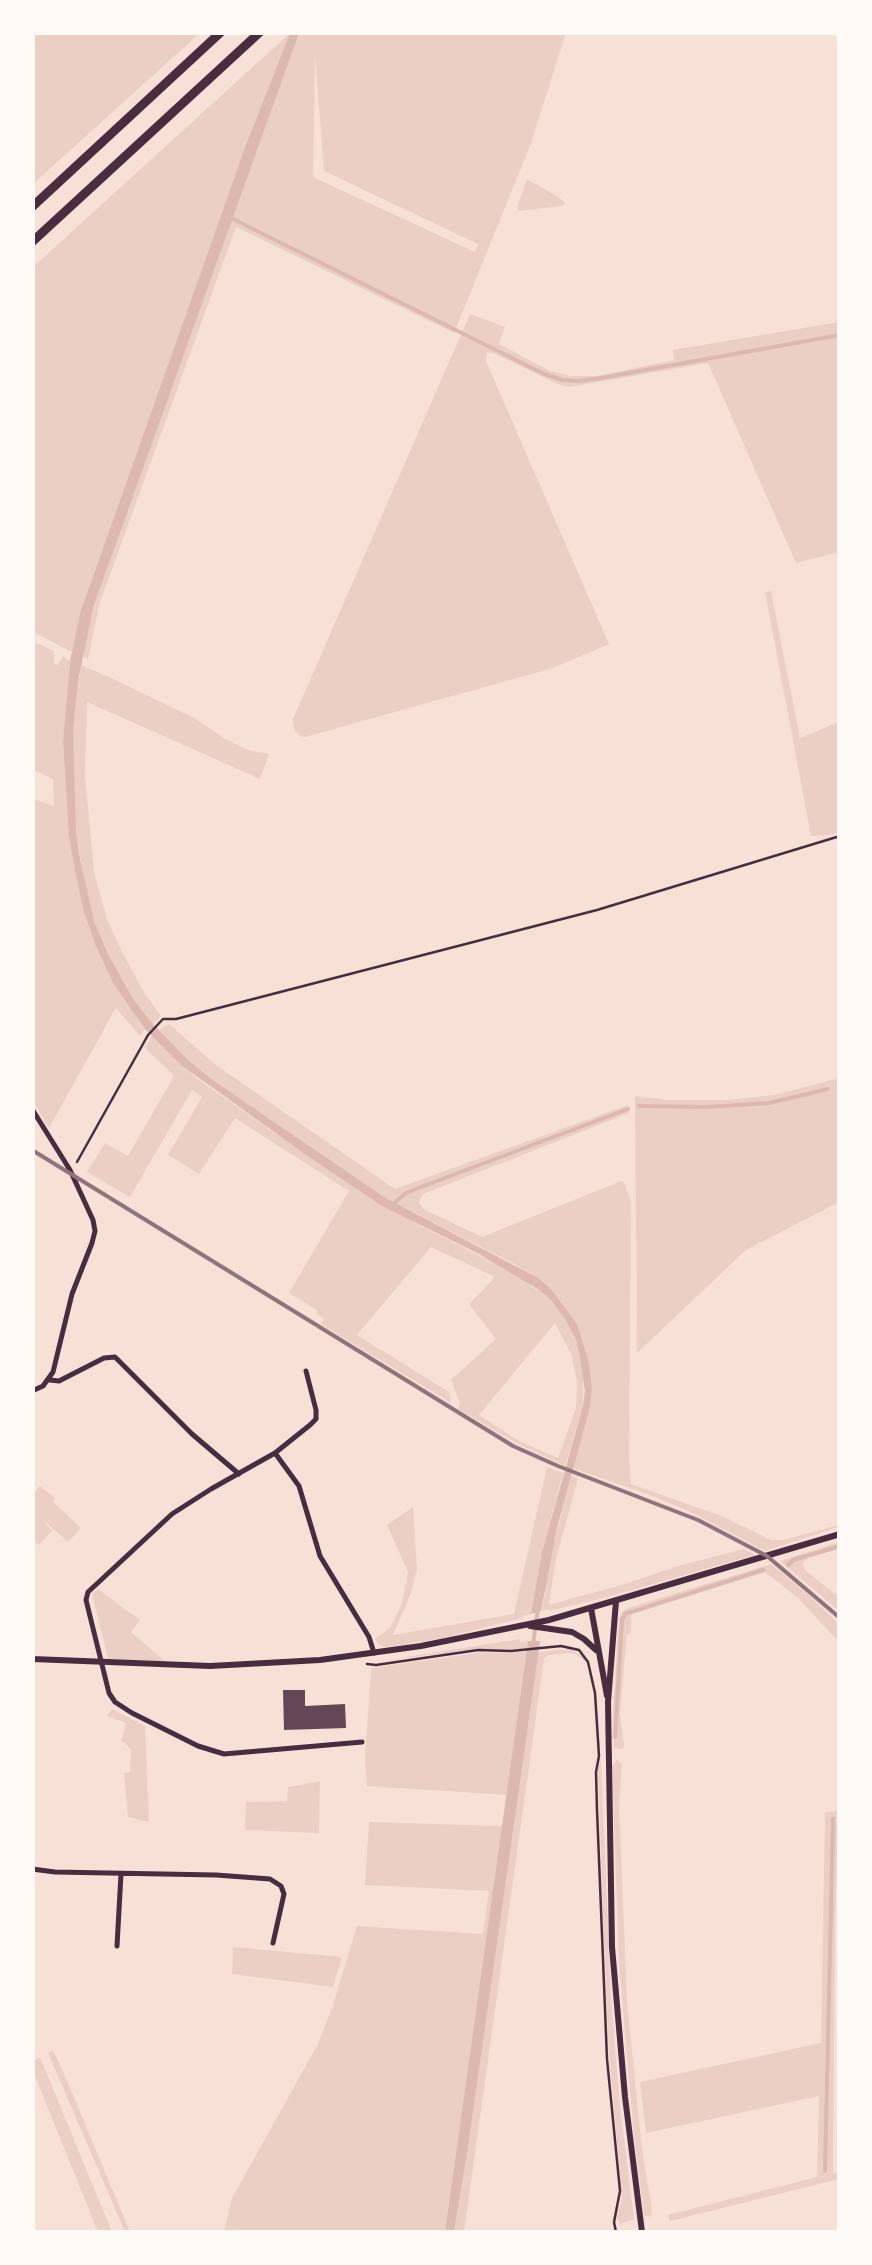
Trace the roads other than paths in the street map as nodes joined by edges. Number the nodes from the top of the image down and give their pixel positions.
1 (221, 32) edge
2 (260, 32) edge
3 (32, 207) edge
4 (32, 242) edge
5 (32, 1109) edge
6 (306, 1372) dead end
7 (50, 1380) junction
8 (32, 1392) edge
9 (275, 1454) junction
10 (239, 1474) junction
11 (840, 1534) edge
12 (616, 1601) junction
13 (591, 1608) junction
14 (548, 1624) junction
15 (374, 1653) junction
16 (598, 1653) junction
17 (32, 1659) edge
18 (102, 1664) junction
19 (608, 1702) junction
20 (362, 1742) dead end
21 (32, 1869) edge
22 (120, 1874) junction
23 (274, 1943) dead end
24 (117, 1946) dead end
25 (642, 2232) edge

1 - 3 highway
2 - 4 highway
5 - 7 street
6 - 9 street
7 - 8 street
7 - 10 street
9 - 10 street
9 - 15 street
10 - 18 street
11 - 12 street
12 - 13 street
12 - 19 street
13 - 14 street
13 - 16 street
14 - 15 street
14 - 16 street
15 - 18 street
16 - 19 street
17 - 18 street
18 - 20 street
19 - 25 street
21 - 22 street
22 - 23 street
22 - 24 street

